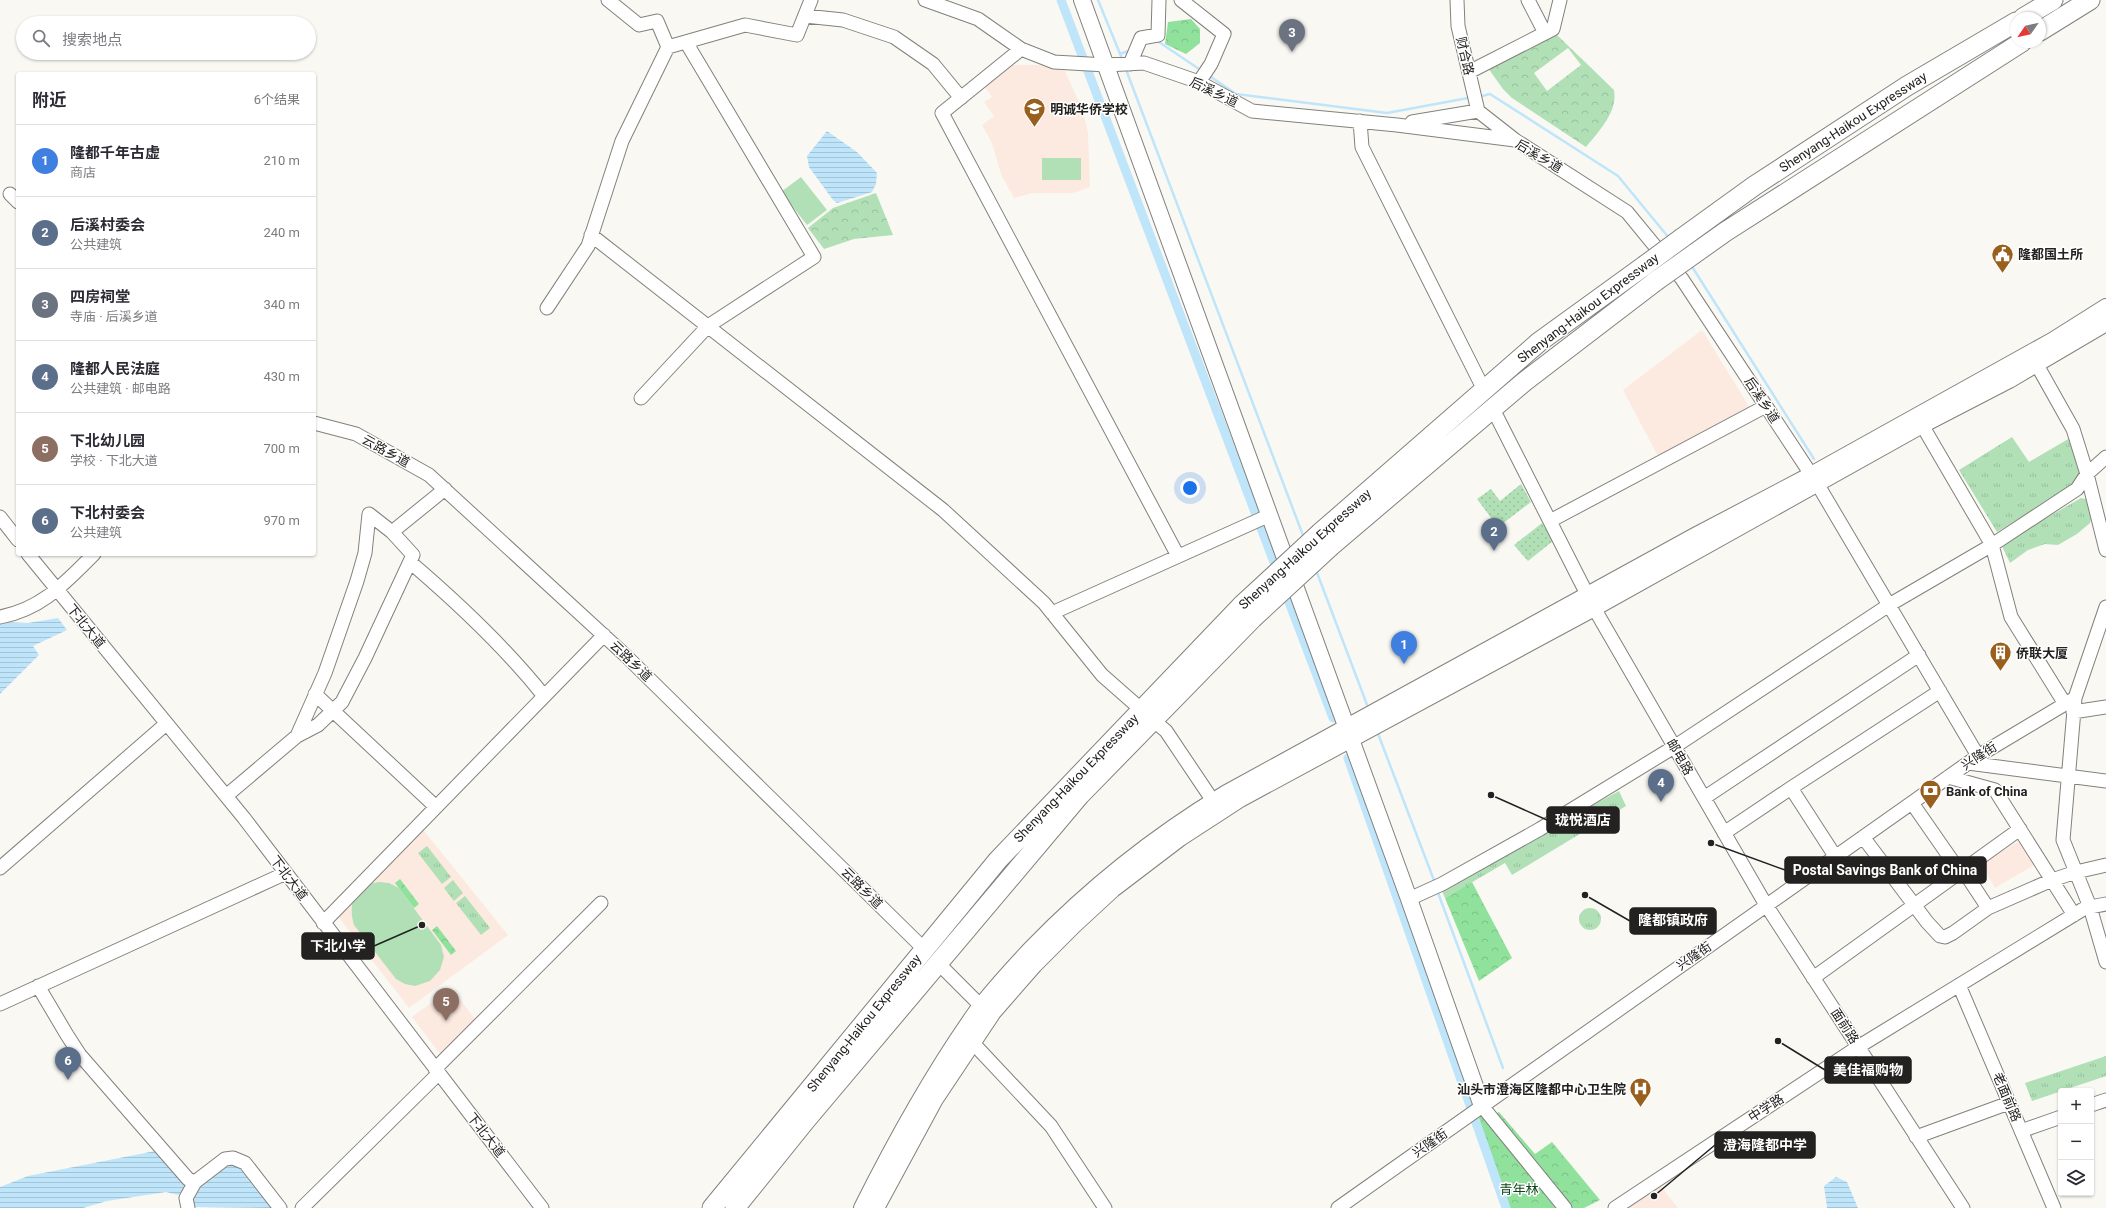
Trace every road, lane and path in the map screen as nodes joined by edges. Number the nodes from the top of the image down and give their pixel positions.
1 (608, 0) edge
2 (811, 0) edge
3 (925, 0) edge
4 (1082, 0) edge
5 (1159, 0) edge
6 (1181, 0) edge
7 (1457, 0) edge
8 (1528, 0) edge
9 (1560, 0) edge
10 (2053, 0) edge
11 (2090, 0) edge
12 (2033, 12) edge
13 (805, 16) junction
14 (2010, 26) edge
15 (2046, 27) edge
16 (1545, 33) junction
17 (686, 42) junction
18 (668, 47) junction
19 (2013, 48) edge
20 (1021, 49) junction
21 (1118, 64) junction
22 (1469, 72) junction
23 (1203, 76) junction
24 (960, 98) junction
25 (1478, 111) junction
26 (1360, 121) junction
27 (1397, 125) junction
28 (1515, 140) junction
29 (591, 235) junction
30 (2106, 307) edge
31 (547, 308) dead end
32 (2106, 323) edge
33 (708, 326) junction
34 (2036, 365) junction
35 (1480, 382) dead end
36 (641, 398) dead end
37 (1766, 406) junction
38 (1497, 417) dead end
39 (316, 424) edge
40 (1922, 425) junction
41 (2106, 457) edge
42 (2087, 474) junction
43 (1815, 480) junction
44 (445, 489) junction
45 (1269, 515) junction
46 (0, 517) edge
47 (1550, 521) junction
48 (392, 532) junction
49 (16, 537) edge
50 (1325, 539) junction
51 (1992, 545) junction
52 (2106, 550) edge
53 (30, 556) edge
54 (92, 556) edge
55 (1178, 556) junction
56 (410, 562) junction
57 (57, 591) junction
58 (1591, 602) junction
59 (1889, 605) junction
60 (2106, 607) edge
61 (1247, 611) junction
62 (1052, 613) junction
63 (0, 616) edge
64 (604, 635) junction
65 (1919, 655) junction
66 (1940, 691) junction
67 (316, 694) junction
68 (544, 696) junction
69 (1135, 704) dead end
70 (2071, 704) junction
71 (2106, 707) edge
72 (333, 710) junction
73 (166, 724) junction
74 (1160, 726) dead end
75 (1349, 734) junction
76 (297, 736) junction
77 (1674, 747) junction
78 (1973, 760) junction
79 (2068, 776) junction
80 (1948, 777) junction
81 (2106, 781) edge
82 (1791, 788) junction
83 (226, 796) junction
84 (1704, 798) junction
85 (1213, 801) junction
86 (1912, 802) junction
87 (436, 807) junction
88 (2020, 829) junction
89 (1724, 833) junction
90 (1863, 836) junction
91 (1835, 856) junction
92 (2106, 865) edge
93 (0, 868) edge
94 (1961, 871) junction
95 (2076, 872) junction
96 (286, 873) junction
97 (2052, 880) junction
98 (1409, 899) junction
99 (601, 903) dead end
100 (2106, 904) edge
101 (1766, 905) junction
102 (1914, 905) junction
103 (2090, 907) junction
104 (1988, 908) junction
105 (2074, 915) junction
106 (324, 923) junction
107 (918, 943) dead end
108 (2106, 962) edge
109 (945, 970) dead end
110 (1813, 978) junction
111 (38, 986) junction
112 (1959, 986) junction
113 (0, 1004) edge
114 (981, 1006) junction
115 (972, 1042) junction
116 (1858, 1047) junction
117 (436, 1071) junction
118 (2106, 1100) edge
119 (2009, 1103) junction
120 (2094, 1104) edge
121 (1482, 1106) junction
122 (2058, 1117) edge
123 (2021, 1131) junction
124 (1916, 1137) junction
125 (194, 1182) junction
126 (188, 1208) edge
127 (280, 1208) edge
128 (302, 1208) edge
129 (542, 1208) edge
130 (712, 1208) edge
131 (736, 1208) edge
132 (862, 1208) edge
133 (876, 1208) edge
134 (1105, 1208) edge
135 (1338, 1208) edge
136 (1565, 1208) edge
137 (1615, 1208) edge
138 (1962, 1208) edge
139 (2054, 1208) edge

1 - 18 street
2 - 13 street
3 - 20 street, 后溪乡道
4 - 21 main road
5 - 21 street
6 - 23 street
7 - 22 street, 财合路
8 - 16 street
9 - 16 street
10 - 12 highway
11 - 15 highway
13 - 17 street
13 - 24 street
14 - 50 highway, Shenyang-Haikou Expressway, bridge
16 - 22 street
17 - 18 street
17 - 33 street
18 - 29 street
19 - 50 highway, Shenyang-Haikou Expressway, bridge
20 - 21 street, 后溪乡道
20 - 24 street
21 - 23 street, 后溪乡道
21 - 45 main road
22 - 25 street, 财合路
23 - 26 street, 后溪乡道
24 - 55 street
25 - 27 street
25 - 28 street
26 - 27 street, 后溪乡道
26 - 35 street
27 - 28 street, 后溪乡道
28 - 37 street, 后溪乡道
29 - 31 street
29 - 33 street
30 - 43 main road
32 - 34 main road
33 - 36 street
33 - 62 street
34 - 40 main road
34 - 42 street
37 - 43 street, 后溪乡道
37 - 47 street
38 - 47 street, 邮电路
39 - 44 street, 云路乡道
40 - 43 main road
40 - 51 street
41 - 42 street
42 - 51 street
42 - 52 street
43 - 58 main road
43 - 59 street, 后溪乡道
44 - 48 street
44 - 64 street, 云路乡道
45 - 55 street
45 - 75 main road
46 - 49 street
47 - 58 street, 邮电路
48 - 56 street
48 - 67 street
50 - 61 highway, Shenyang-Haikou Expressway, bridge
51 - 59 street
51 - 70 street
53 - 57 street, 下北大道
54 - 57 street
55 - 62 street
56 - 68 street
56 - 72 street
57 - 63 street
57 - 73 street, 下北大道
58 - 75 main road
58 - 77 street, 邮电路
59 - 65 street, 后溪乡道
59 - 77 street
60 - 70 street
61 - 130 highway, Shenyang-Haikou Expressway
61 - 131 highway, Shenyang-Haikou Expressway
62 - 69 street
64 - 68 street
64 - 107 street, 云路乡道
65 - 66 street, 后溪乡道
65 - 84 street
66 - 78 street, 后溪乡道
66 - 82 street
67 - 72 street
67 - 76 street
68 - 87 street
70 - 71 street
70 - 78 street, 兴隆街
70 - 79 street
72 - 76 street
72 - 87 street
73 - 83 street, 下北大道
73 - 93 street
74 - 85 street
75 - 85 main road
75 - 98 main road
75 - 115 main road
76 - 83 street
77 - 84 street, 邮电路
77 - 98 street
78 - 79 street
78 - 80 street, 兴隆街
79 - 81 street
79 - 95 street
80 - 86 street, 兴隆街
80 - 88 street
82 - 89 street
82 - 91 street
83 - 96 street, 下北大道
84 - 89 street, 邮电路
85 - 114 main road
86 - 90 street, 兴隆街
86 - 94 street
87 - 106 street
88 - 94 street
88 - 97 street
89 - 101 street, 邮电路
90 - 91 street, 兴隆街
90 - 102 street
91 - 101 street, 兴隆街
92 - 95 street
94 - 102 street
94 - 104 street
95 - 97 street
95 - 103 street
96 - 106 street, 下北大道
96 - 111 street
97 - 104 street
97 - 105 street
98 - 121 main road
99 - 117 street
100 - 103 street, 中学路
101 - 110 street, 面前路
101 - 121 street, 兴隆街
102 - 104 street
102 - 110 street
103 - 105 street, 中学路
103 - 108 street
105 - 112 street, 中学路
106 - 117 street, 下北大道
109 - 114 street
110 - 116 street, 面前路
111 - 113 street
111 - 125 street
112 - 116 street, 中学路
112 - 119 street, 老面前路
114 - 132 main road
115 - 133 main road
115 - 134 street
116 - 124 street, 面前路
116 - 137 street, 中学路
117 - 128 street
117 - 129 street, 下北大道
118 - 120 street
119 - 123 street, 老面前路
119 - 124 street
121 - 135 street, 兴隆街
121 - 136 street
122 - 123 street
123 - 139 street, 老面前路
124 - 138 street, 面前路
125 - 126 street
125 - 127 street

